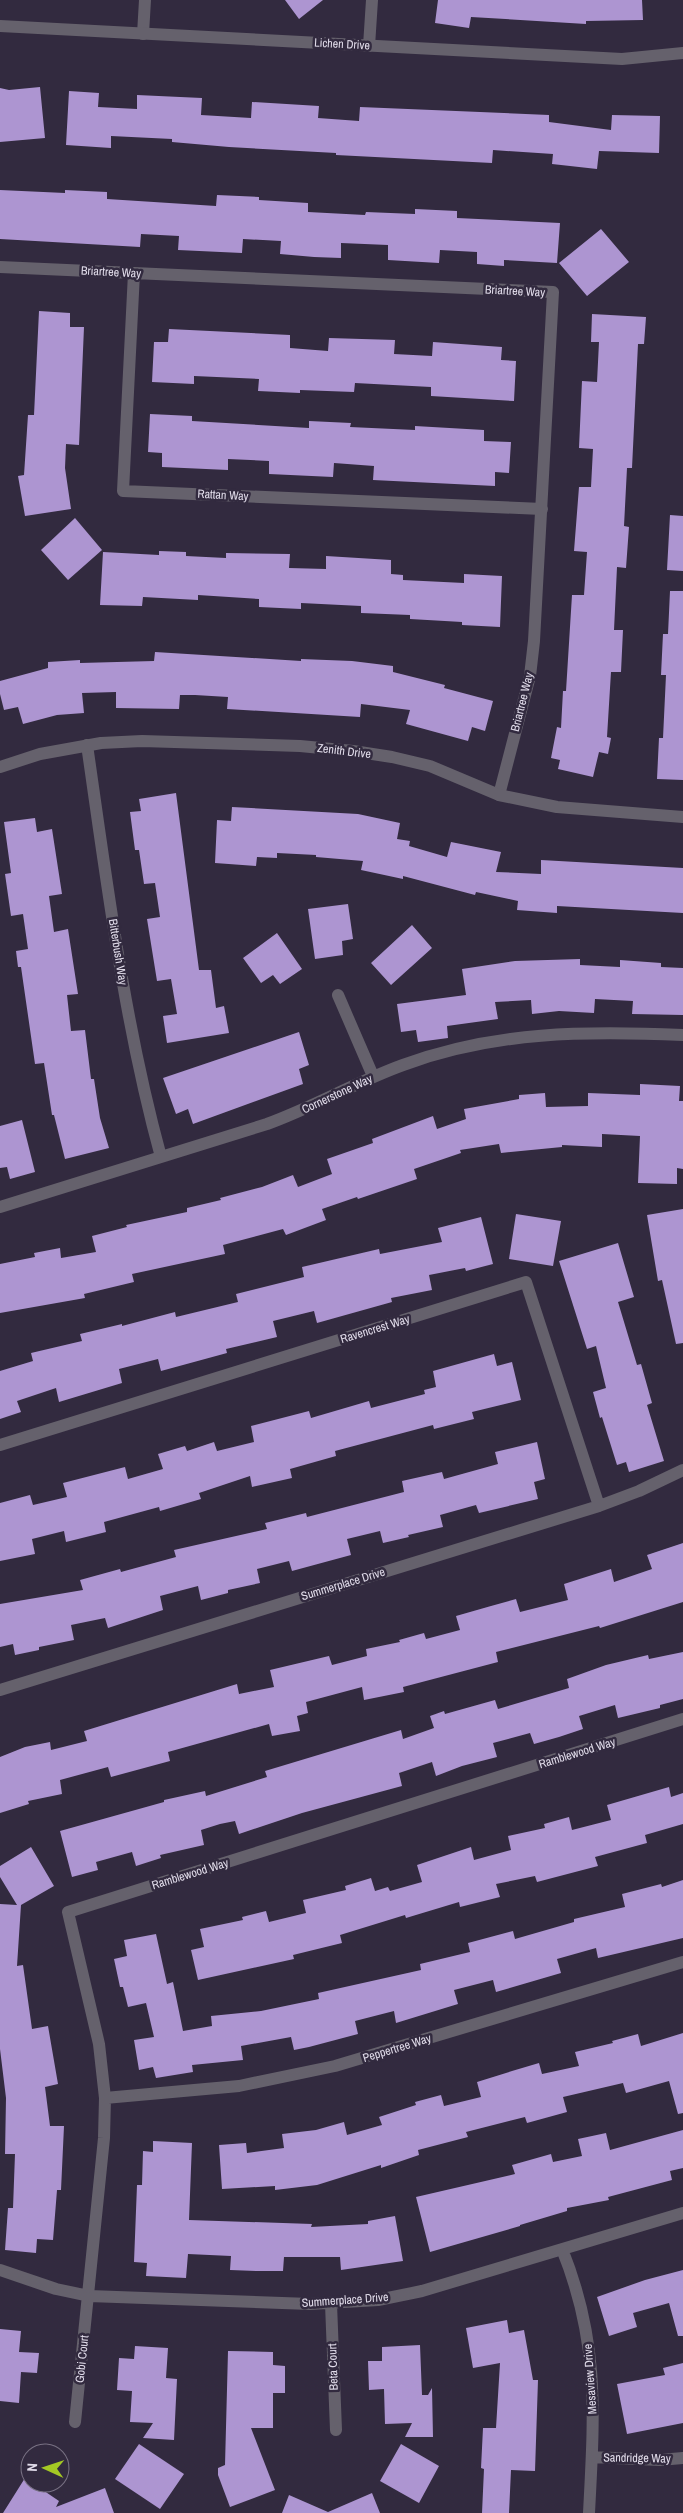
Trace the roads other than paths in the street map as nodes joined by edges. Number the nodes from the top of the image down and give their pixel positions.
1 (145, 0) edge
2 (372, 0) edge
3 (0, 26) edge
4 (143, 34) junction
5 (369, 46) junction
6 (683, 53) edge
7 (0, 267) edge
8 (134, 273) junction
9 (542, 509) junction
10 (87, 745) junction
11 (0, 767) edge
12 (498, 795) junction
13 (683, 817) edge
14 (338, 994) dead end
15 (683, 1035) edge
16 (373, 1076) junction
17 (161, 1157) junction
18 (0, 1207) edge
19 (0, 1445) edge
20 (683, 1470) edge
21 (599, 1506) junction
22 (0, 1690) edge
23 (683, 1719) edge
24 (683, 1962) edge
25 (104, 2098) junction
26 (683, 2213) edge
27 (562, 2249) junction
28 (0, 2270) edge
29 (88, 2296) junction
30 (331, 2304) junction
31 (75, 2422) dead end
32 (336, 2430) dead end
33 (592, 2458) junction
34 (683, 2458) edge
35 (589, 2513) edge

1 - 4 street
2 - 5 street
3 - 4 street, Lichen Drive
4 - 5 street, Lichen Drive
5 - 6 street, Lichen Drive
7 - 8 street, Briartree Way
8 - 9 street, Briartree Way
8 - 9 street, Rattan Way
9 - 12 street, Briartree Way
10 - 11 street, Zenith Drive
10 - 12 street, Zenith Drive
10 - 17 street, Bitterbush Way
12 - 13 street, Zenith Drive
14 - 16 street
15 - 16 street, Cornerstone Way
16 - 17 street, Cornerstone Way
17 - 18 street, Cornerstone Way
19 - 21 street, Ravencrest Way
20 - 21 street, Summerplace Drive
21 - 22 street, Summerplace Drive
23 - 25 street, Ramblewood Way
24 - 25 street, Peppertree Way
25 - 29 street, Ramblewood Way
26 - 27 street, Summerplace Drive
27 - 30 street, Summerplace Drive
27 - 33 street, Mesaview Drive
28 - 29 street, Summerplace Drive
29 - 30 street, Summerplace Drive
29 - 31 street, Gobi Court
30 - 32 street, Beta Court
33 - 34 street, Sandridge Way
33 - 35 street, Mesaview Drive

